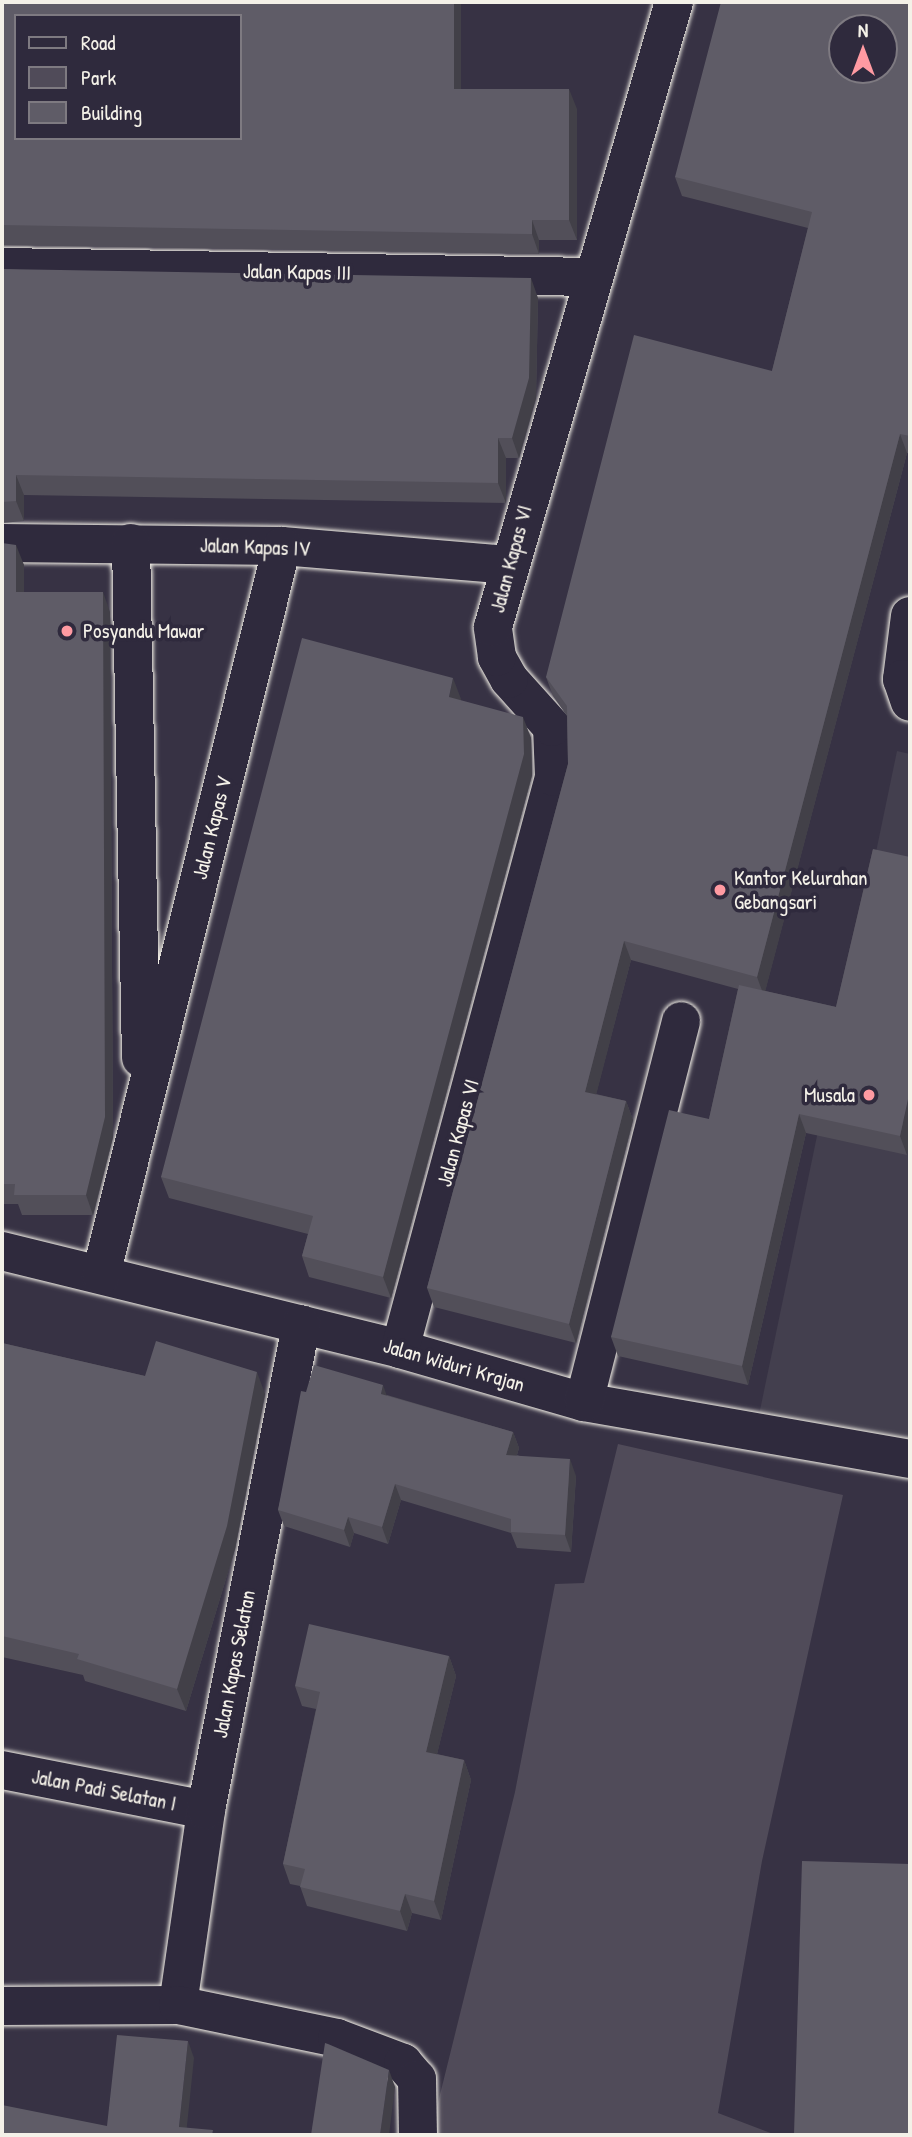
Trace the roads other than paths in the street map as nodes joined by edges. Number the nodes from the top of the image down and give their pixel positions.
1 (674, 2) edge
2 (2, 267) edge
3 (593, 277) junction
4 (2, 543) edge
5 (131, 543) junction
6 (282, 546) junction
7 (508, 565) junction
8 (910, 615) edge
9 (910, 702) edge
10 (681, 1021) dead end
11 (142, 1110) junction
12 (2, 1251) edge
13 (101, 1275) junction
14 (301, 1325) junction
15 (400, 1349) junction
16 (584, 1402) junction
17 (910, 1459) edge
18 (2, 1770) edge
19 (205, 1810) junction
20 (178, 2005) junction
21 (2, 2006) edge
22 (418, 2135) edge

1 - 3 street, Jalan Kapas VI
2 - 3 street, Jalan Kapas III
3 - 7 street, Jalan Kapas VI
4 - 5 street, Jalan Kapas IV
5 - 6 street, Jalan Kapas IV
5 - 11 street, Jalan Kapas V
6 - 7 street, Jalan Kapas IV
6 - 11 street, Jalan Kapas V
7 - 15 street, Jalan Kapas VI
8 - 9 street
10 - 16 street
11 - 13 street, Jalan Kapas V
12 - 13 street, Jalan Widuri Krajan
13 - 14 street, Jalan Widuri Krajan
14 - 15 street, Jalan Widuri Krajan
14 - 19 street, Jalan Kapas Selatan
15 - 16 street, Jalan Widuri Krajan
16 - 17 street, Jalan Widuri Krajan
18 - 19 street, Jalan Padi Selatan I
19 - 20 street, Jalan Kapas Selatan
20 - 21 street
20 - 22 street

